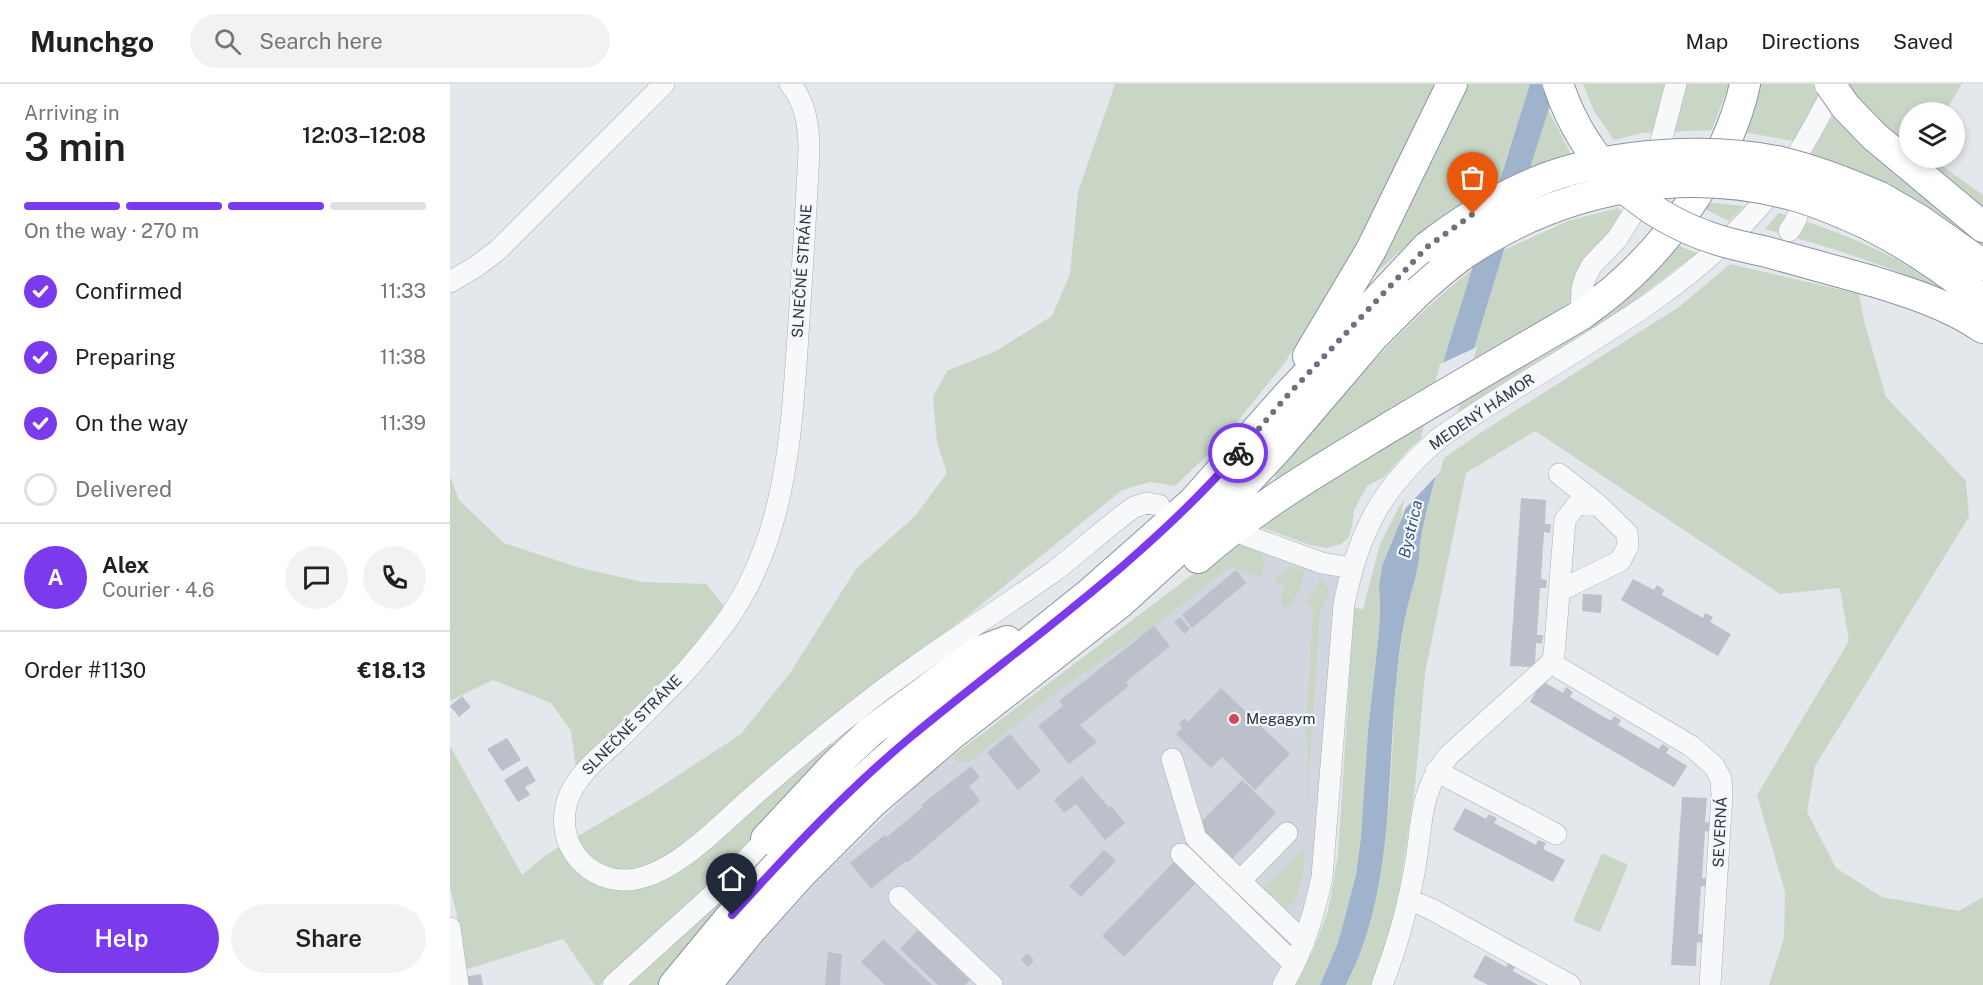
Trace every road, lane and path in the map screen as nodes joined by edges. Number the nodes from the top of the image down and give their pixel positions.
1 (664, 84) edge
2 (790, 84) edge
3 (1452, 84) edge
4 (1558, 84) edge
5 (1676, 84) edge
6 (1745, 84) edge
7 (1830, 84) edge
8 (1836, 84) edge
9 (1786, 174) junction
10 (1874, 210) junction
11 (1983, 227) edge
12 (1789, 231) dead end
13 (1983, 266) edge
14 (450, 282) edge
15 (1983, 300) edge
16 (1581, 315) junction
17 (1983, 328) edge
18 (1319, 336) junction
19 (1287, 396) junction
20 (1559, 474) dead end
21 (1596, 503) junction
22 (1159, 505) dead end
23 (1245, 536) dead end
24 (1351, 568) junction
25 (1559, 591) junction
26 (1120, 603) junction
27 (1007, 641) junction
28 (1551, 663) junction
29 (912, 736) junction
30 (1172, 759) dead end
31 (1436, 771) junction
32 (1287, 833) dead end
33 (1556, 834) dead end
34 (766, 839) joint
35 (1181, 854) dead end
36 (1240, 881) junction
37 (899, 897) dead end
38 (1408, 899) junction
39 (450, 928) edge
40 (1304, 942) junction
41 (1294, 964) junction
42 (458, 985) edge
43 (613, 985) edge
44 (674, 985) edge
45 (706, 985) edge
46 (992, 985) edge
47 (1283, 985) edge
48 (1382, 985) edge
49 (1570, 985) edge
50 (1710, 985) edge

1 - 14 street
2 - 22 street, SLNEČNÉ STRÁNE
3 - 18 highway
4 - 17 highway, bridge
5 - 16 street
6 - 16 highway
7 - 11 highway, bridge
8 - 9 street, MEDENÝ HÁMOR
9 - 12 street
9 - 24 street, MEDENÝ HÁMOR
10 - 13 highway
10 - 15 highway
10 - 19 highway, bridge
10 - 26 highway, bridge
16 - 26 highway
18 - 19 highway
18 - 27 highway
19 - 29 highway
20 - 21 street
21 - 25 street
21 - 25 street
23 - 24 street
24 - 40 street, MEDENÝ HÁMOR
25 - 28 street
26 - 45 highway
27 - 29 highway
27 - 34 highway
28 - 31 street
28 - 50 street, SEVERNÁ
29 - 44 highway
30 - 36 street
31 - 33 street
31 - 38 street
32 - 36 street
34 - 43 street
35 - 41 street
36 - 40 street
37 - 46 street
38 - 48 street
38 - 49 street
39 - 42 street
40 - 41 street, MEDENÝ HÁMOR
41 - 47 street, MEDENÝ HÁMOR

